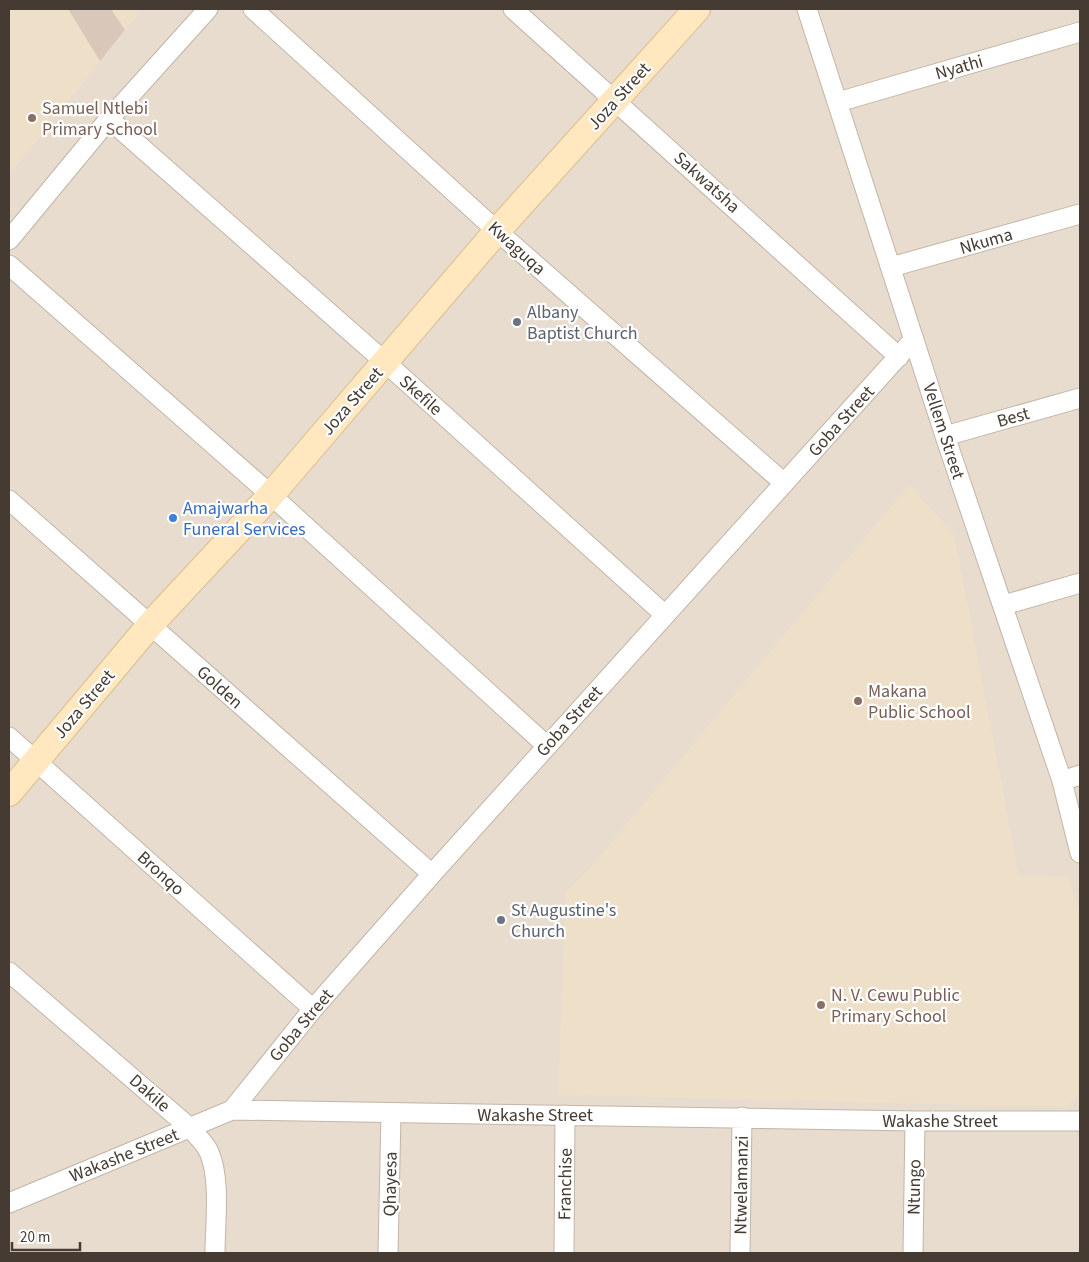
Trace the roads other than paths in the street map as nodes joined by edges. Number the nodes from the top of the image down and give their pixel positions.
1 (208, 9) edge
2 (252, 9) edge
3 (513, 9) edge
4 (697, 9) edge
5 (807, 9) edge
6 (1080, 32) edge
7 (616, 100) junction
8 (838, 102) junction
9 (109, 119) junction
10 (1080, 214) edge
11 (497, 231) junction
12 (9, 240) edge
13 (9, 265) edge
14 (891, 268) junction
15 (914, 339) junction
16 (900, 356) junction
17 (385, 362) junction
18 (1080, 398) edge
19 (945, 436) junction
20 (784, 483) junction
21 (271, 496) junction
22 (9, 500) edge
23 (1080, 584) edge
24 (1004, 605) junction
25 (664, 614) junction
26 (150, 624) junction
27 (9, 737) edge
28 (547, 746) junction
29 (35, 762) junction
30 (1080, 775) edge
31 (1062, 781) junction
32 (9, 793) edge
33 (1080, 853) edge
34 (432, 874) junction
35 (9, 972) edge
36 (313, 1009) junction
37 (232, 1110) junction
38 (391, 1114) junction
39 (565, 1115) junction
40 (742, 1117) junction
41 (915, 1121) junction
42 (1080, 1121) edge
43 (190, 1128) junction
44 (9, 1203) edge
45 (215, 1253) edge
46 (388, 1253) edge
47 (564, 1253) edge
48 (740, 1253) edge
49 (913, 1253) edge

1 - 9 street
2 - 11 street, Kwaguqa
3 - 7 street, Sakwatsha
4 - 7 street, Joza Street
5 - 8 street, Vellem Street
6 - 8 street, Nyathi
7 - 11 street, Joza Street
7 - 16 street, Sakwatsha
8 - 14 street, Vellem Street
9 - 12 street
9 - 17 street, Skefile
10 - 14 street, Nkuma
11 - 17 street, Joza Street
11 - 20 street, Kwaguqa
13 - 21 street
14 - 15 street, Vellem Street
15 - 16 street, Goba Street
15 - 19 street, Vellem Street
16 - 20 street, Goba Street
17 - 21 street, Joza Street
17 - 25 street, Skefile
18 - 19 street, Best
19 - 24 street, Vellem Street
20 - 25 street, Goba Street
21 - 26 street, Joza Street
21 - 28 street
22 - 26 street, Golden
23 - 24 street
24 - 31 street, Vellem Street
25 - 28 street, Goba Street
26 - 29 street, Joza Street
26 - 34 street, Golden
27 - 29 street, Bronqo
28 - 34 street, Goba Street
29 - 32 street, Joza Street
29 - 36 street, Bronqo
30 - 31 street
31 - 33 street, Vellem Street
34 - 36 street, Goba Street
35 - 43 street, Dakile
36 - 37 street, Goba Street
37 - 38 street, Wakashe Street
37 - 43 street, Wakashe Street
38 - 39 street, Wakashe Street
38 - 46 street, Qhayesa
39 - 40 street, Wakashe Street
39 - 47 street, Franchise
40 - 41 street, Wakashe Street
40 - 48 street, Ntwelamanzi
41 - 42 street, Wakashe Street
41 - 49 street, Ntungo
43 - 44 street, Wakashe Street
43 - 45 street, Dakile

